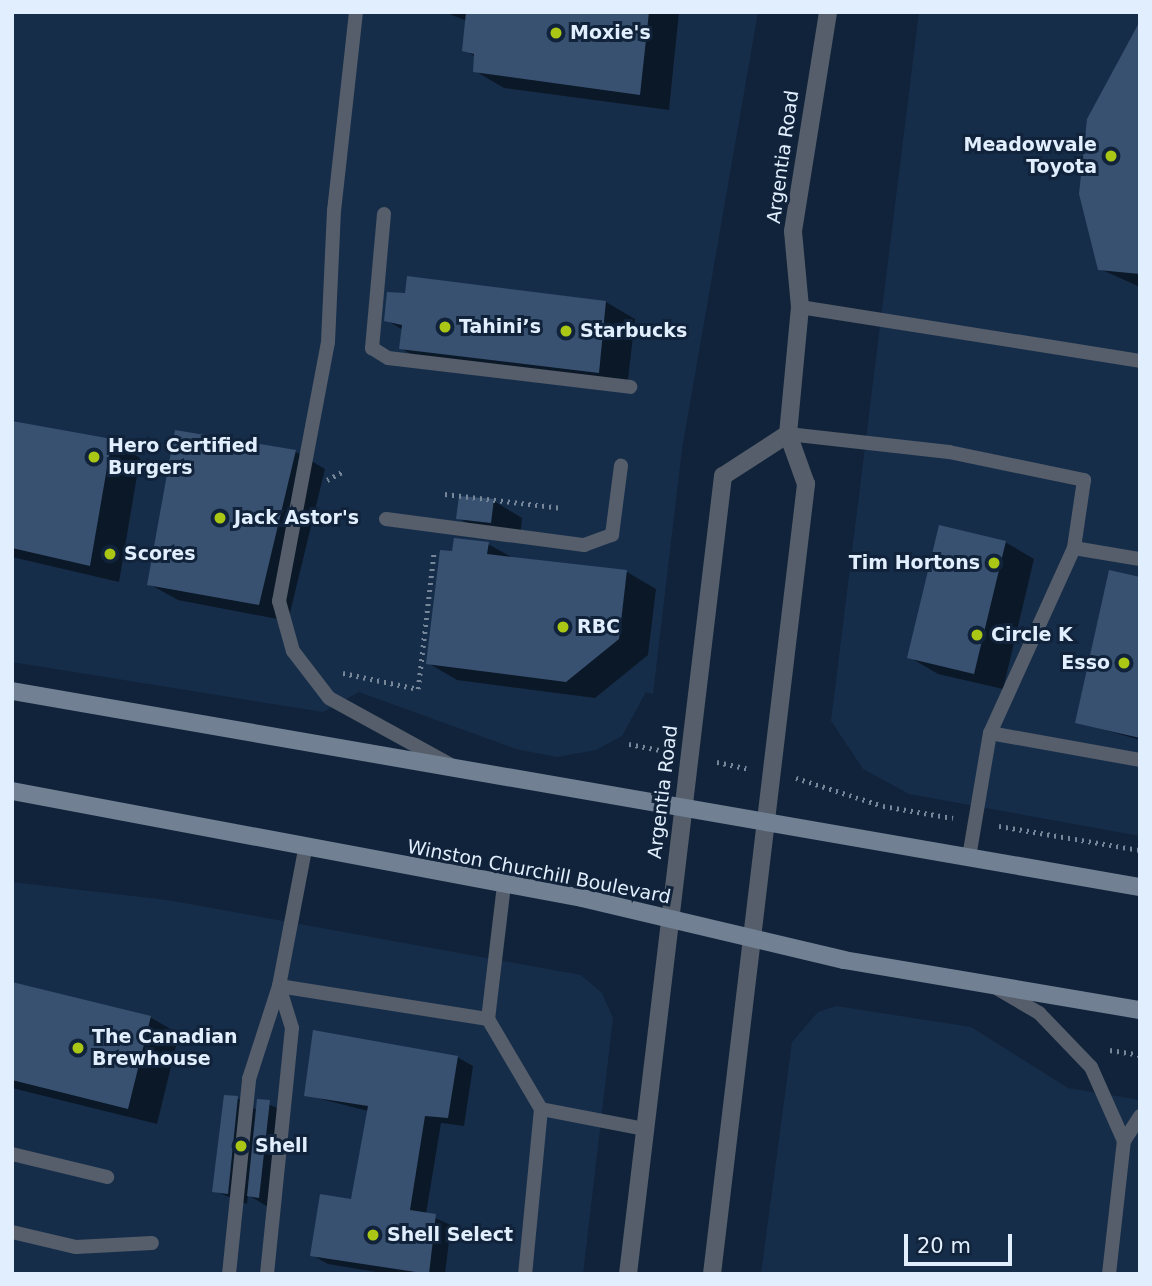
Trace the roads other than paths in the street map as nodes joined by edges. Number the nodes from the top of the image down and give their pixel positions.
1 (356, 12) edge
2 (828, 12) edge
3 (384, 215) dead end
4 (800, 307) junction
5 (1140, 361) edge
6 (630, 387) dead end
7 (788, 434) junction
8 (621, 466) dead end
9 (386, 519) dead end
10 (1074, 548) junction
11 (1140, 559) edge
12 (12, 691) edge
13 (990, 733) junction
14 (1140, 760) edge
15 (452, 766) junction
16 (12, 791) edge
17 (683, 807) junction
18 (764, 822) junction
19 (305, 850) junction
20 (969, 857) junction
21 (504, 885) junction
22 (1140, 887) edge
23 (670, 918) junction
24 (751, 938) junction
25 (279, 986) junction
26 (994, 986) junction
27 (1140, 1010) edge
28 (488, 1019) junction
29 (541, 1109) junction
30 (1140, 1116) edge
31 (645, 1129) junction
32 (1124, 1142) junction
33 (12, 1154) edge
34 (107, 1177) dead end
35 (12, 1232) edge
36 (152, 1243) dead end
37 (229, 1274) edge
38 (267, 1274) edge
39 (525, 1274) edge
40 (628, 1274) edge
41 (712, 1274) edge
42 (1109, 1274) edge

1 - 15 lane
2 - 4 street, Argentia Road
3 - 6 lane
4 - 5 lane
4 - 7 street, Argentia Road
7 - 10 lane
7 - 17 street, Argentia Road
7 - 18 street, Argentia Road
8 - 9 lane
10 - 11 lane
10 - 13 lane
12 - 15 main road
13 - 14 lane
13 - 20 lane
15 - 17 main road
16 - 19 main road, Winston Churchill Boulevard
17 - 18 main road
17 - 23 street, Argentia Road
18 - 20 main road
18 - 24 street, Argentia Road
19 - 21 main road, Winston Churchill Boulevard
19 - 25 lane
20 - 22 main road
21 - 23 main road, Winston Churchill Boulevard
21 - 28 lane
23 - 24 main road, Winston Churchill Boulevard
23 - 31 street, Argentia Road
24 - 26 main road, Winston Churchill Boulevard
24 - 41 street, Argentia Road
25 - 28 lane
25 - 37 lane
25 - 38 lane
26 - 27 main road, Winston Churchill Boulevard
26 - 32 lane
28 - 29 lane
29 - 31 lane
29 - 39 lane
30 - 32 lane
31 - 40 street, Argentia Road
32 - 42 lane
33 - 34 lane
35 - 36 lane

